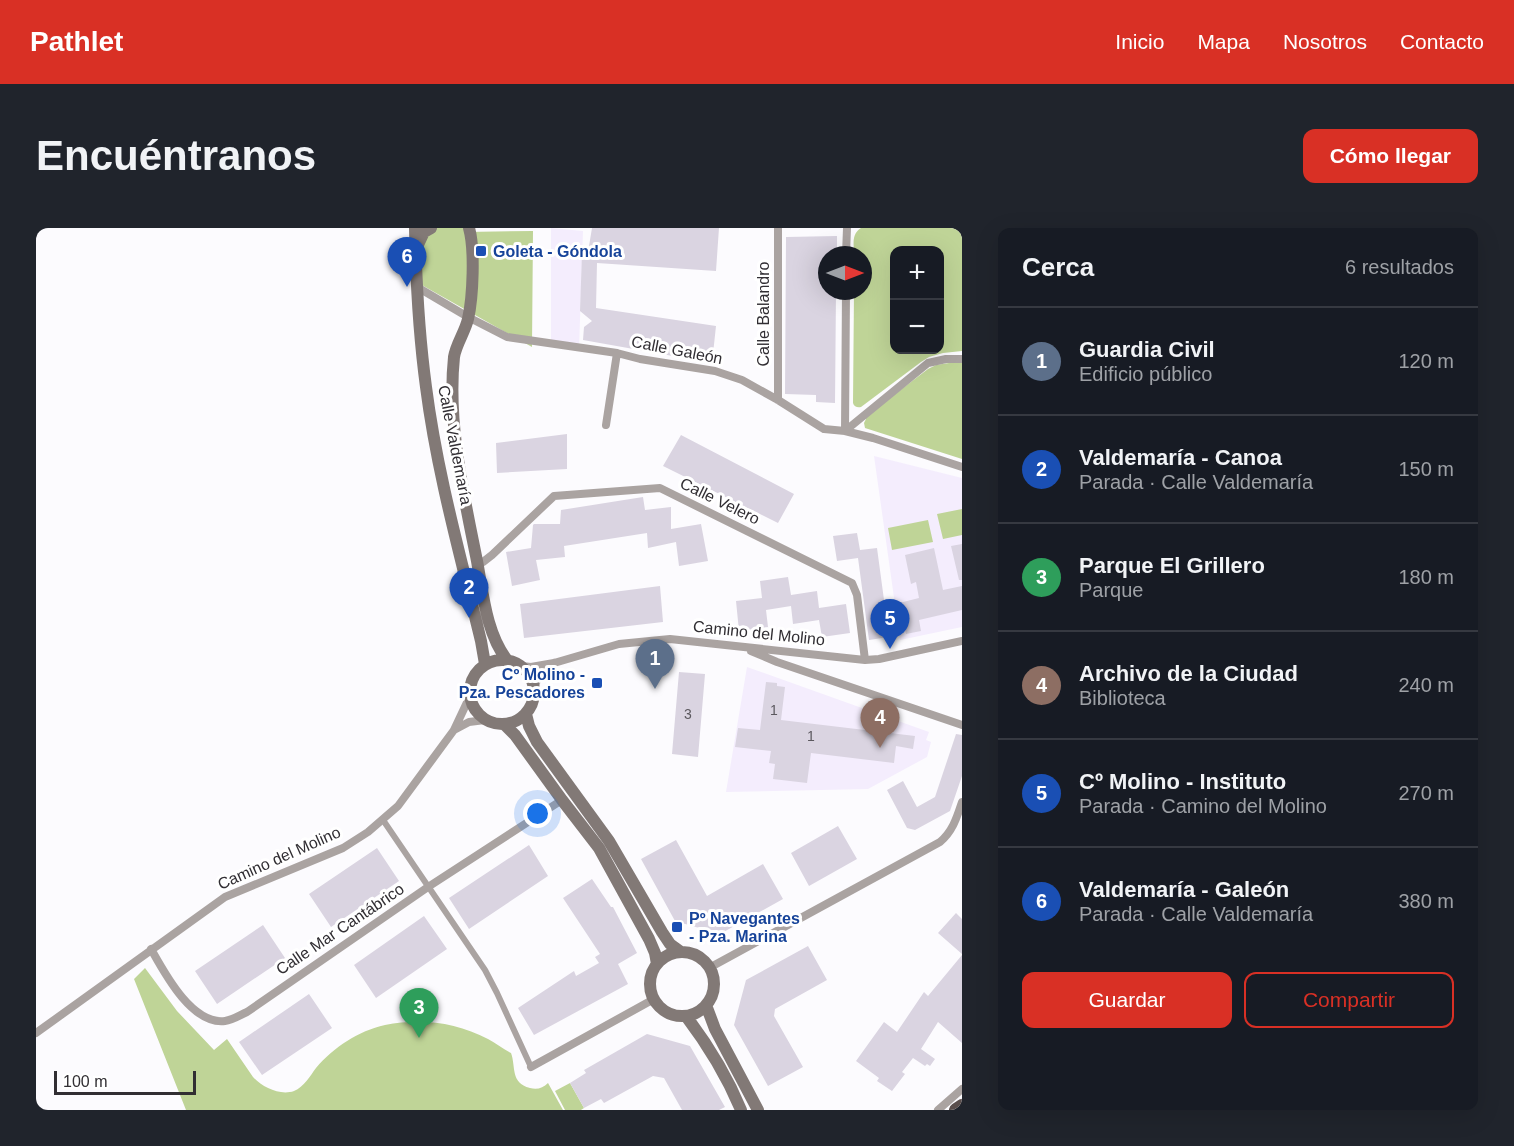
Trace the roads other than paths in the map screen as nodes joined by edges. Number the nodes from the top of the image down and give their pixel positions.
1 (415, 228) edge
2 (431, 228) edge
3 (469, 228) edge
4 (477, 228) edge
5 (778, 228) edge
6 (847, 228) edge
7 (846, 246) edge
8 (415, 250) junction
9 (472, 264) junction
10 (417, 287) junction
11 (846, 300) edge
12 (468, 317) junction
13 (617, 354) junction
14 (962, 359) edge
15 (778, 400) junction
16 (606, 425) dead end
17 (845, 431) junction
18 (962, 466) edge
19 (477, 563) junction
20 (962, 641) edge
21 (742, 647) junction
22 (507, 660) junction
23 (865, 660) junction
24 (554, 663) junction
25 (485, 664) junction
26 (522, 666) junction
27 (534, 686) junction
28 (470, 696) junction
29 (526, 714) junction
30 (484, 720) junction
31 (505, 725) junction
32 (962, 725) edge
33 (454, 730) junction
34 (561, 800) junction
35 (962, 801) edge
36 (383, 820) junction
37 (428, 887) junction
38 (151, 950) junction
39 (681, 952) junction
40 (657, 964) junction
41 (710, 968) junction
42 (654, 999) junction
43 (706, 1005) junction
44 (686, 1016) junction
45 (36, 1033) edge
46 (531, 1067) joint
47 (962, 1089) edge
48 (962, 1106) edge
49 (741, 1110) edge
50 (758, 1110) edge
51 (938, 1110) edge
52 (956, 1110) edge

1 - 8 main road, Calle Valdemaría
2 - 8 main road
3 - 9 main road, Calle Valdemaría
4 - 9 street, Calle Valdemaría
5 - 15 street, Calle Balandro
6 - 7 street
8 - 10 main road, Calle Valdemaría
9 - 12 main road, Calle Valdemaría
10 - 12 street, Calle Galeón
10 - 25 main road, Calle Valdemaría
11 - 17 street
12 - 13 street, Calle Galeón
12 - 19 main road, Calle Valdemaría
13 - 15 street, Calle Galeón
13 - 16 street
14 - 17 street
15 - 17 street, Calle Galeón
17 - 18 street, Calle Galeón
19 - 22 main road, Calle Valdemaría
19 - 23 street, Calle Velero
20 - 23 street, Camino del Molino
21 - 23 street, Camino del Molino
21 - 24 street, Camino del Molino
21 - 32 street
22 - 25 main road
22 - 26 main road
24 - 26 street, Camino del Molino
24 - 27 street
25 - 28 main road
26 - 27 main road
27 - 29 main road
28 - 30 main road
28 - 33 street, Camino del Molino
29 - 31 main road
29 - 39 main road
30 - 31 main road
30 - 33 street
31 - 34 main road
33 - 36 street, Camino del Molino
34 - 37 street, Calle Mar Cantábrico
34 - 40 main road
35 - 41 street
36 - 37 street
36 - 38 street, Camino del Molino
37 - 38 street, Calle Mar Cantábrico
37 - 46 street
38 - 45 street, Camino del Molino
39 - 40 main road
39 - 41 main road
40 - 42 main road
41 - 43 main road
42 - 44 main road
42 - 46 street
43 - 44 main road
43 - 50 main road
44 - 49 main road
47 - 51 street
48 - 52 highway

